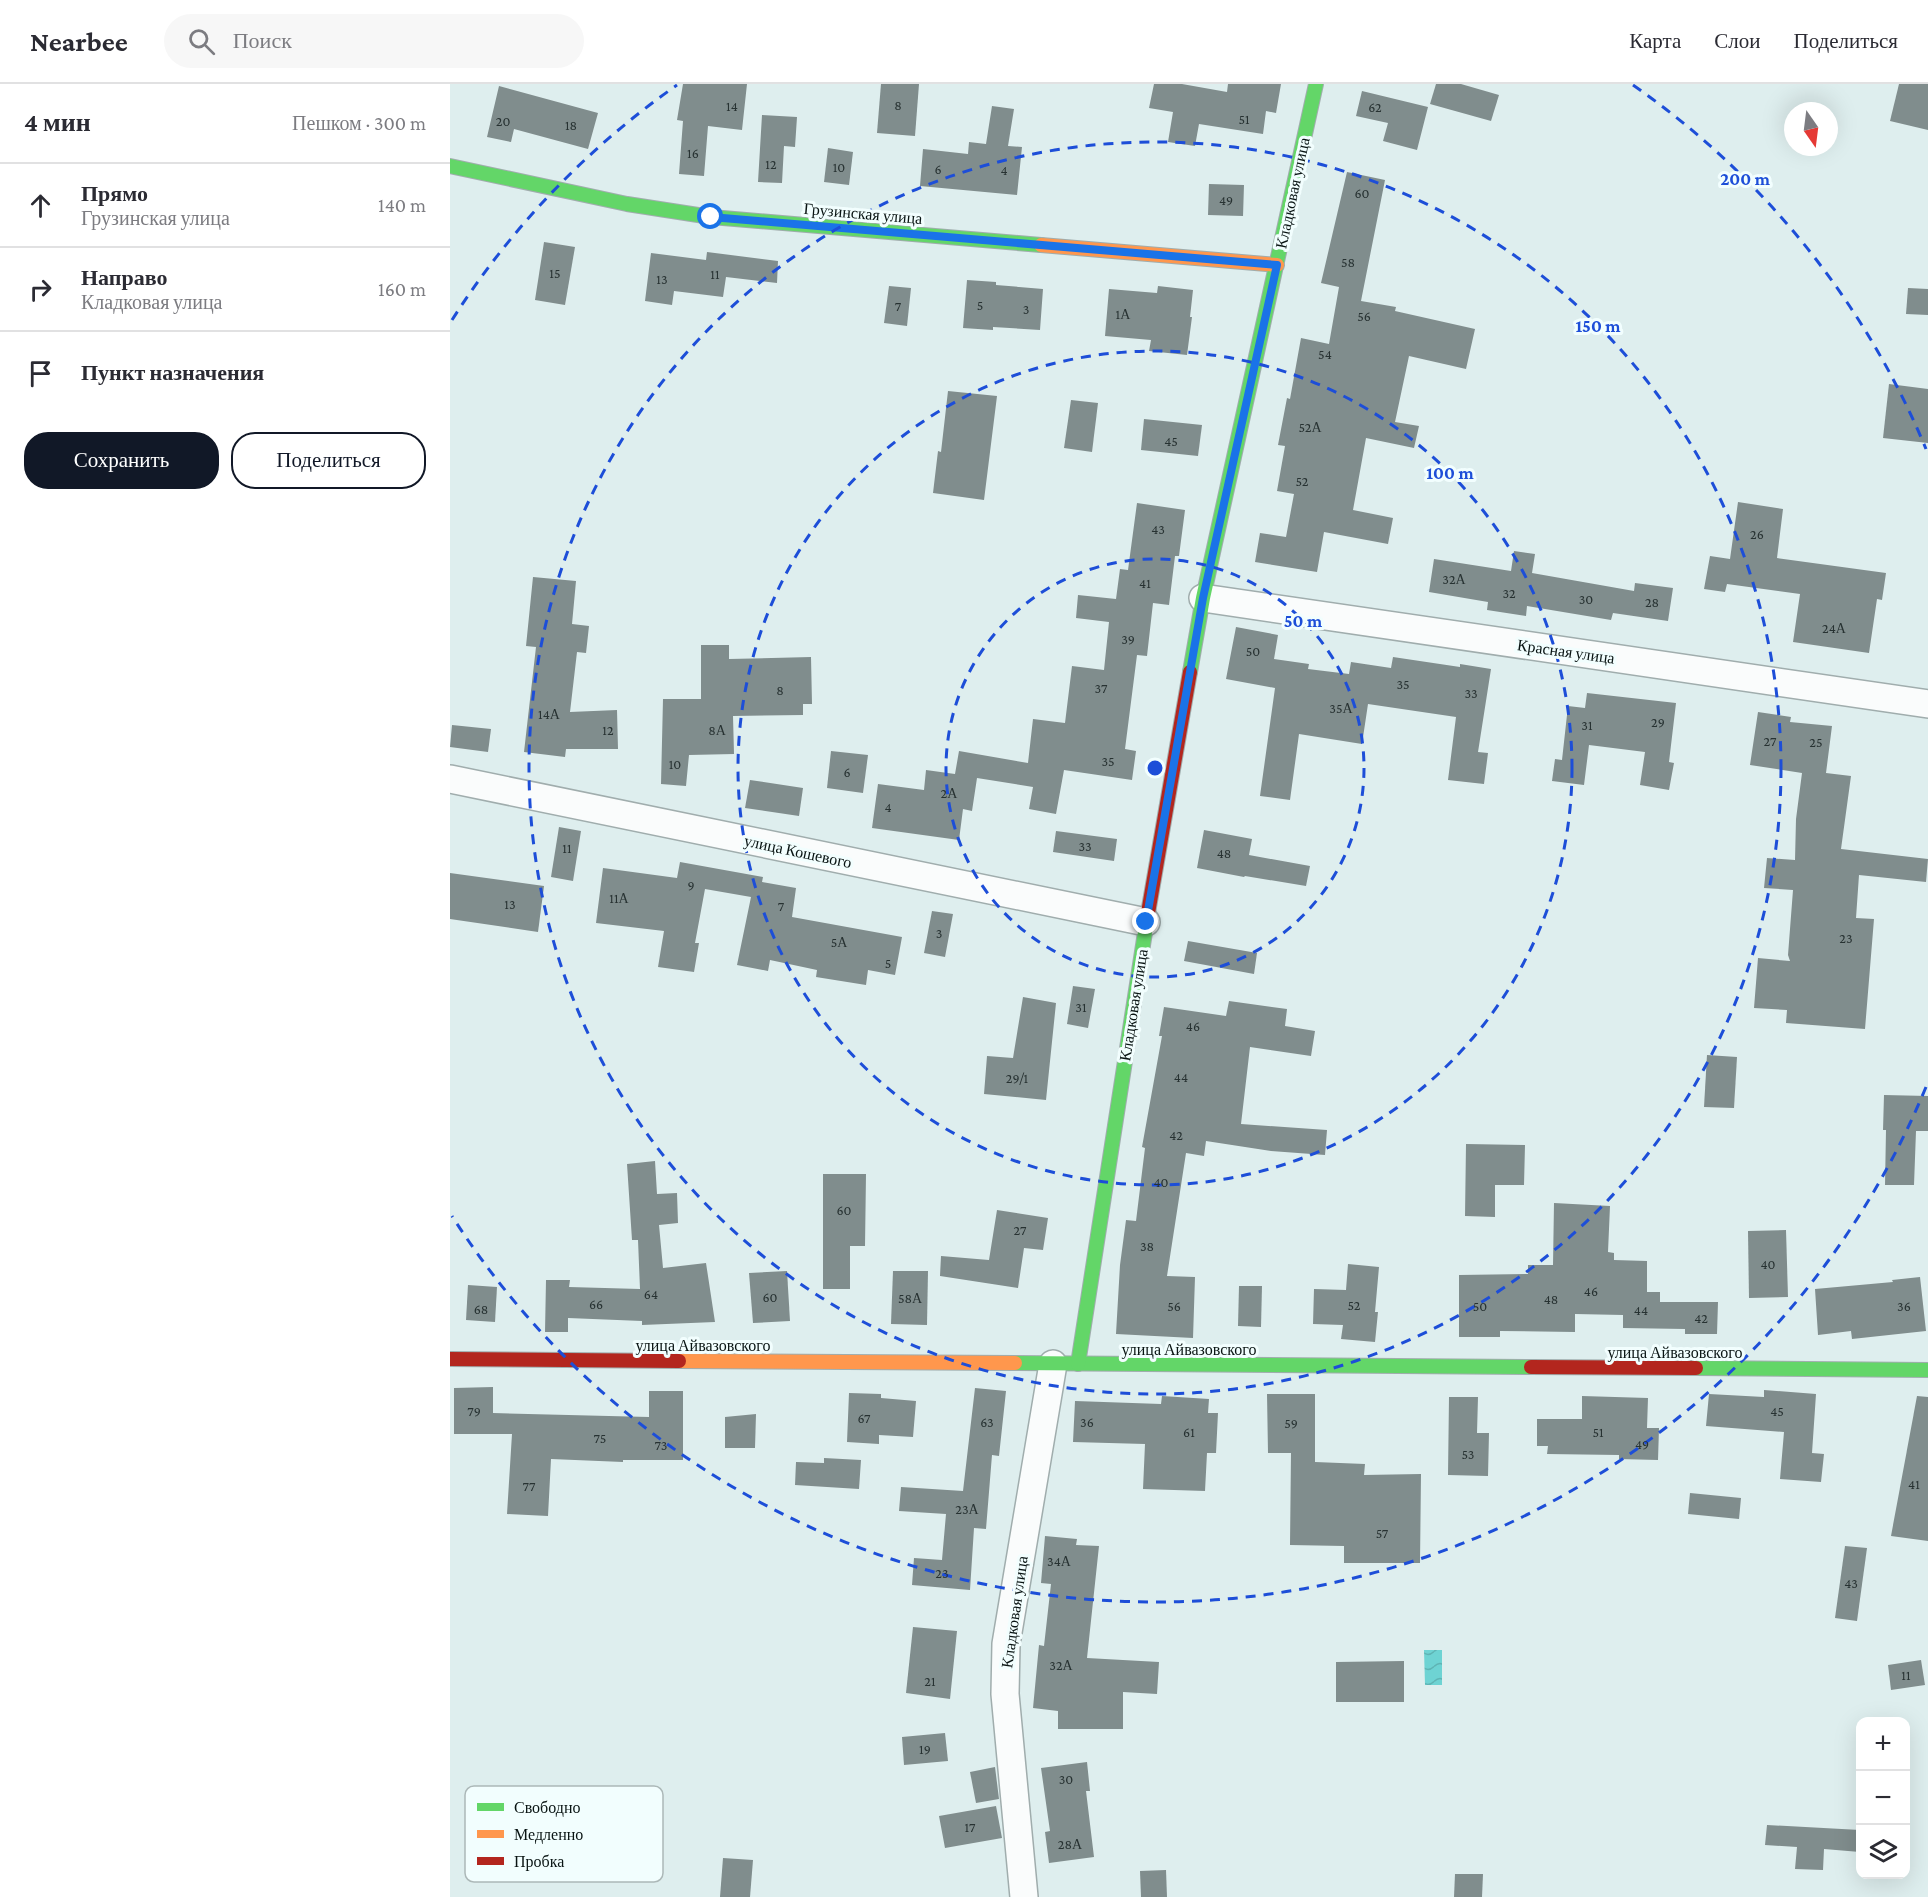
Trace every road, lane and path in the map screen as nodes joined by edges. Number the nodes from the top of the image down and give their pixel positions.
1 (1316, 84) edge
2 (450, 166) edge
3 (1277, 265) junction
4 (1203, 598) junction
5 (1928, 704) edge
6 (450, 779) edge
7 (1146, 922) junction
8 (450, 1359) edge
9 (1065, 1364) junction
10 (1928, 1370) edge
11 (1024, 1897) edge

1 - 3 street, Кладковая улица
2 - 3 street, Грузинская улица
3 - 4 street, Кладковая улица
4 - 5 street, Красная улица
4 - 7 street, Кладковая улица
6 - 7 street, улица Кошевого
7 - 9 street, Кладковая улица
8 - 9 street, улица Айвазовского
9 - 10 street, улица Айвазовского
9 - 11 street, Кладковая улица

